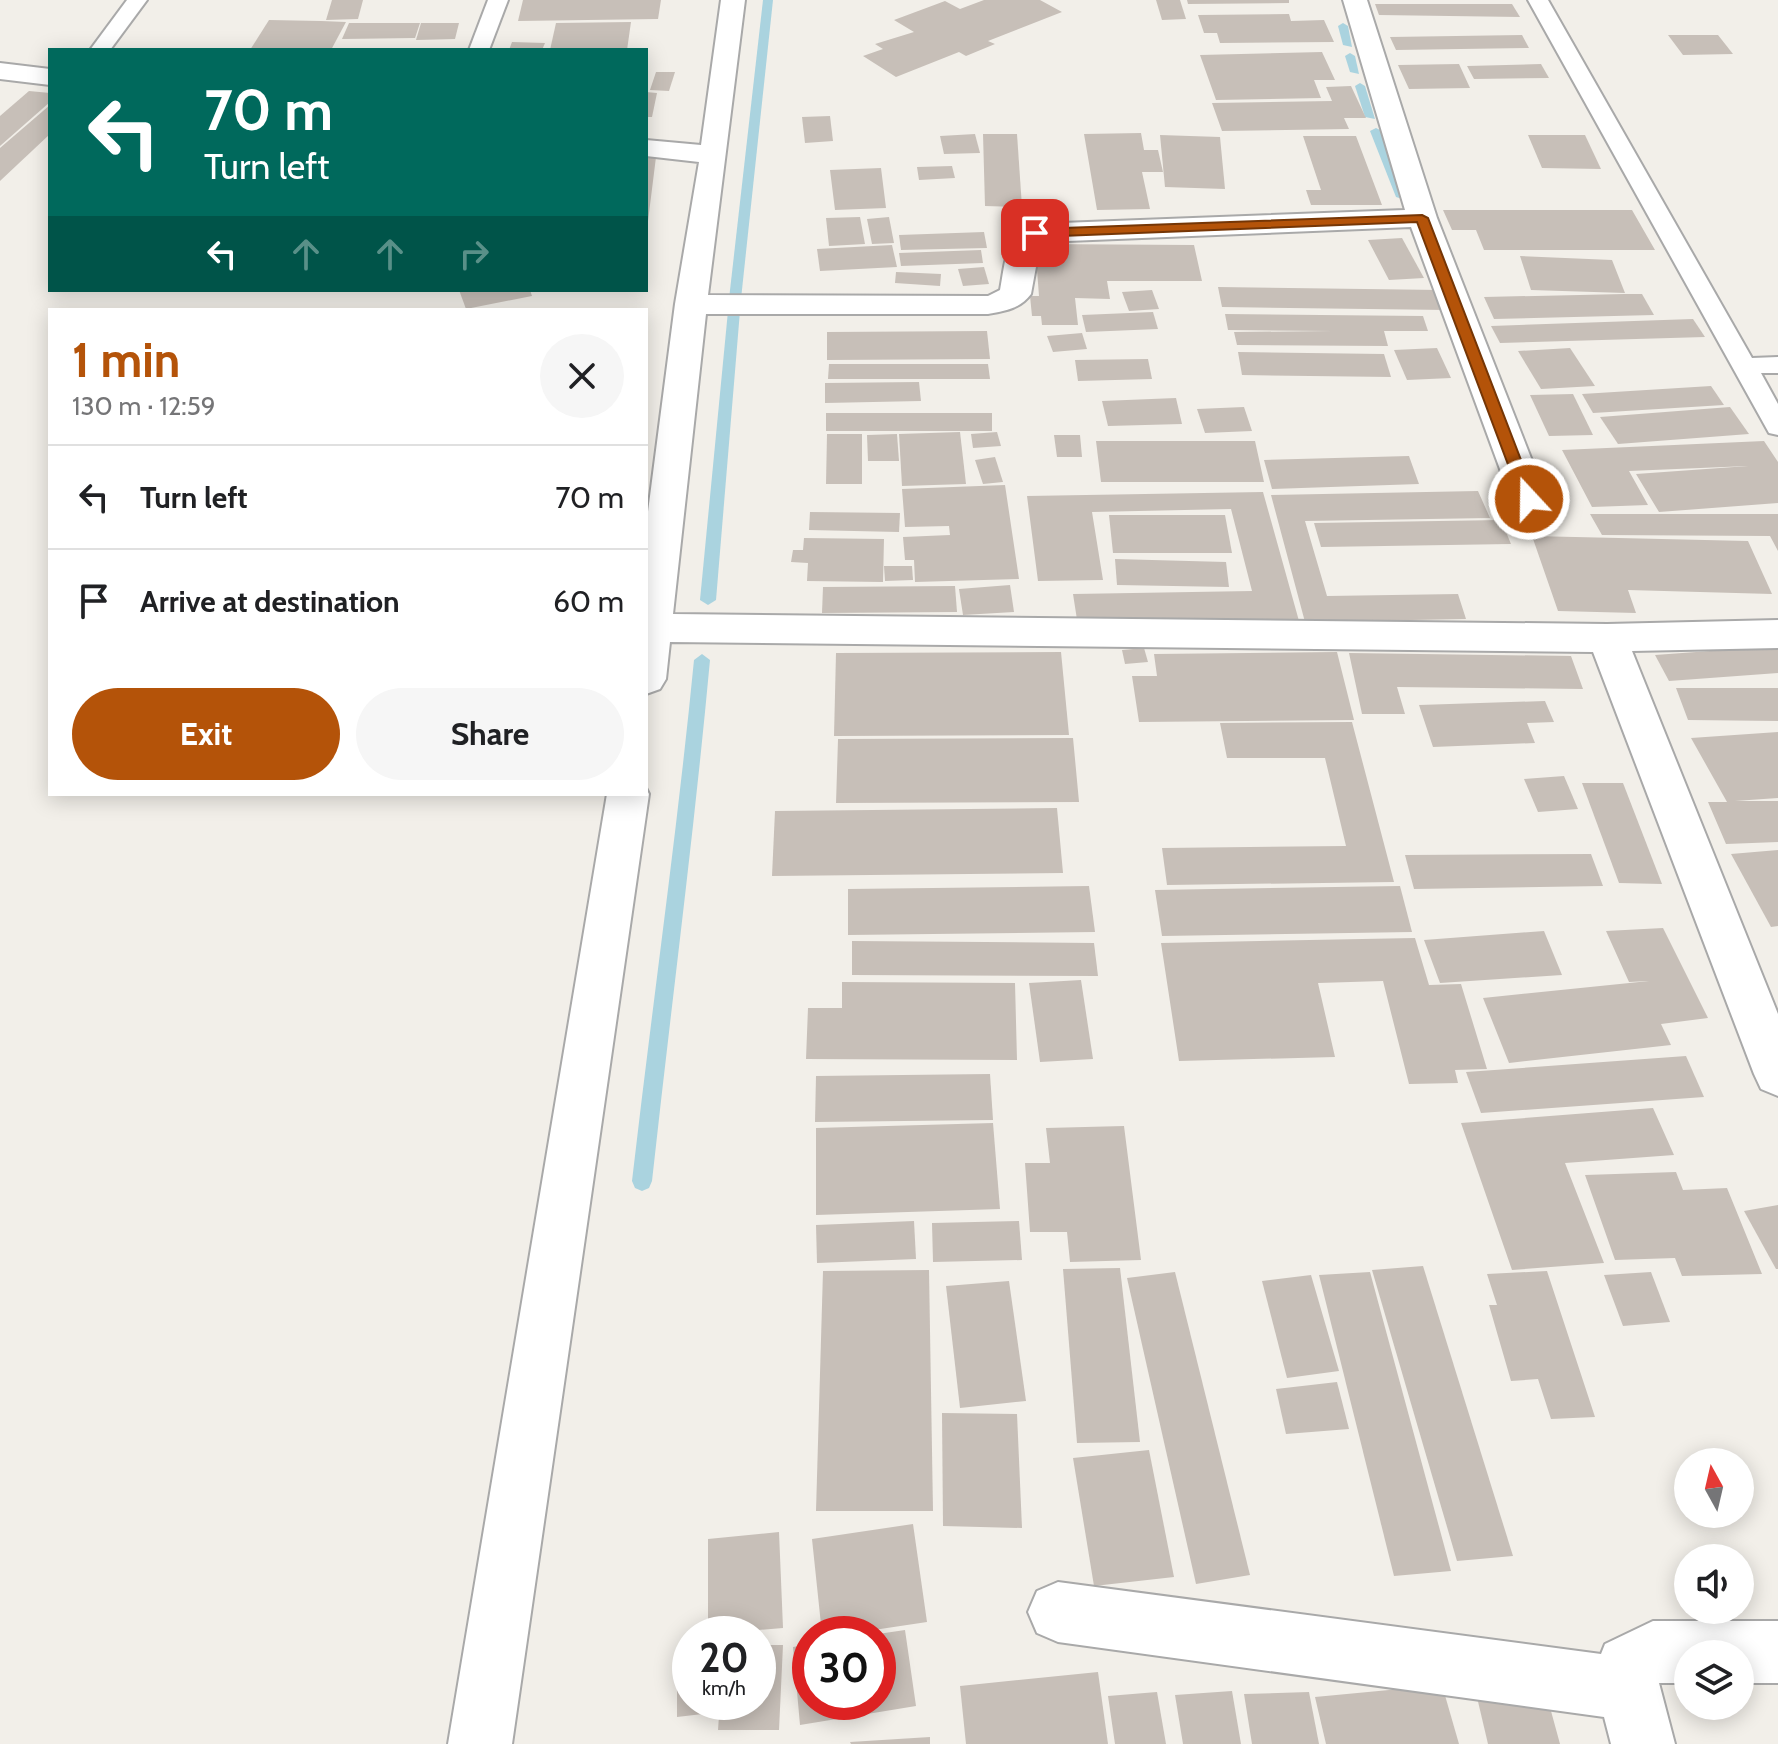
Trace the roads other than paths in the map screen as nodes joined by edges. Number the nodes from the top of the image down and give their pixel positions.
1 (137, 0) edge
2 (498, 0) edge
3 (733, 0) edge
4 (1355, 0) edge
5 (1538, 0) edge
6 (101, 48) edge
7 (480, 48) edge
8 (0, 71) edge
9 (48, 77) edge
10 (648, 148) edge
11 (714, 155) junction
12 (1422, 218) junction
13 (691, 304) junction
14 (1778, 365) edge
15 (1742, 366) junction
16 (1778, 427) edge
17 (1529, 499) dead end
18 (654, 628) junction
19 (1778, 634) edge
20 (1607, 638) junction
21 (648, 666) edge
22 (628, 796) edge
23 (1778, 1074) edge
24 (1058, 1612) dead end
25 (1778, 1652) edge
26 (1636, 1717) edge
27 (480, 1744) edge

1 - 6 lane
2 - 7 lane
3 - 11 street
4 - 12 street
5 - 15 lane
8 - 9 street
10 - 11 street
11 - 13 street
12 - 13 street
12 - 17 street
13 - 18 street
14 - 15 lane
15 - 16 lane
18 - 20 street
18 - 21 street
19 - 20 street
20 - 23 street
22 - 27 street
24 - 26 street
25 - 26 street

